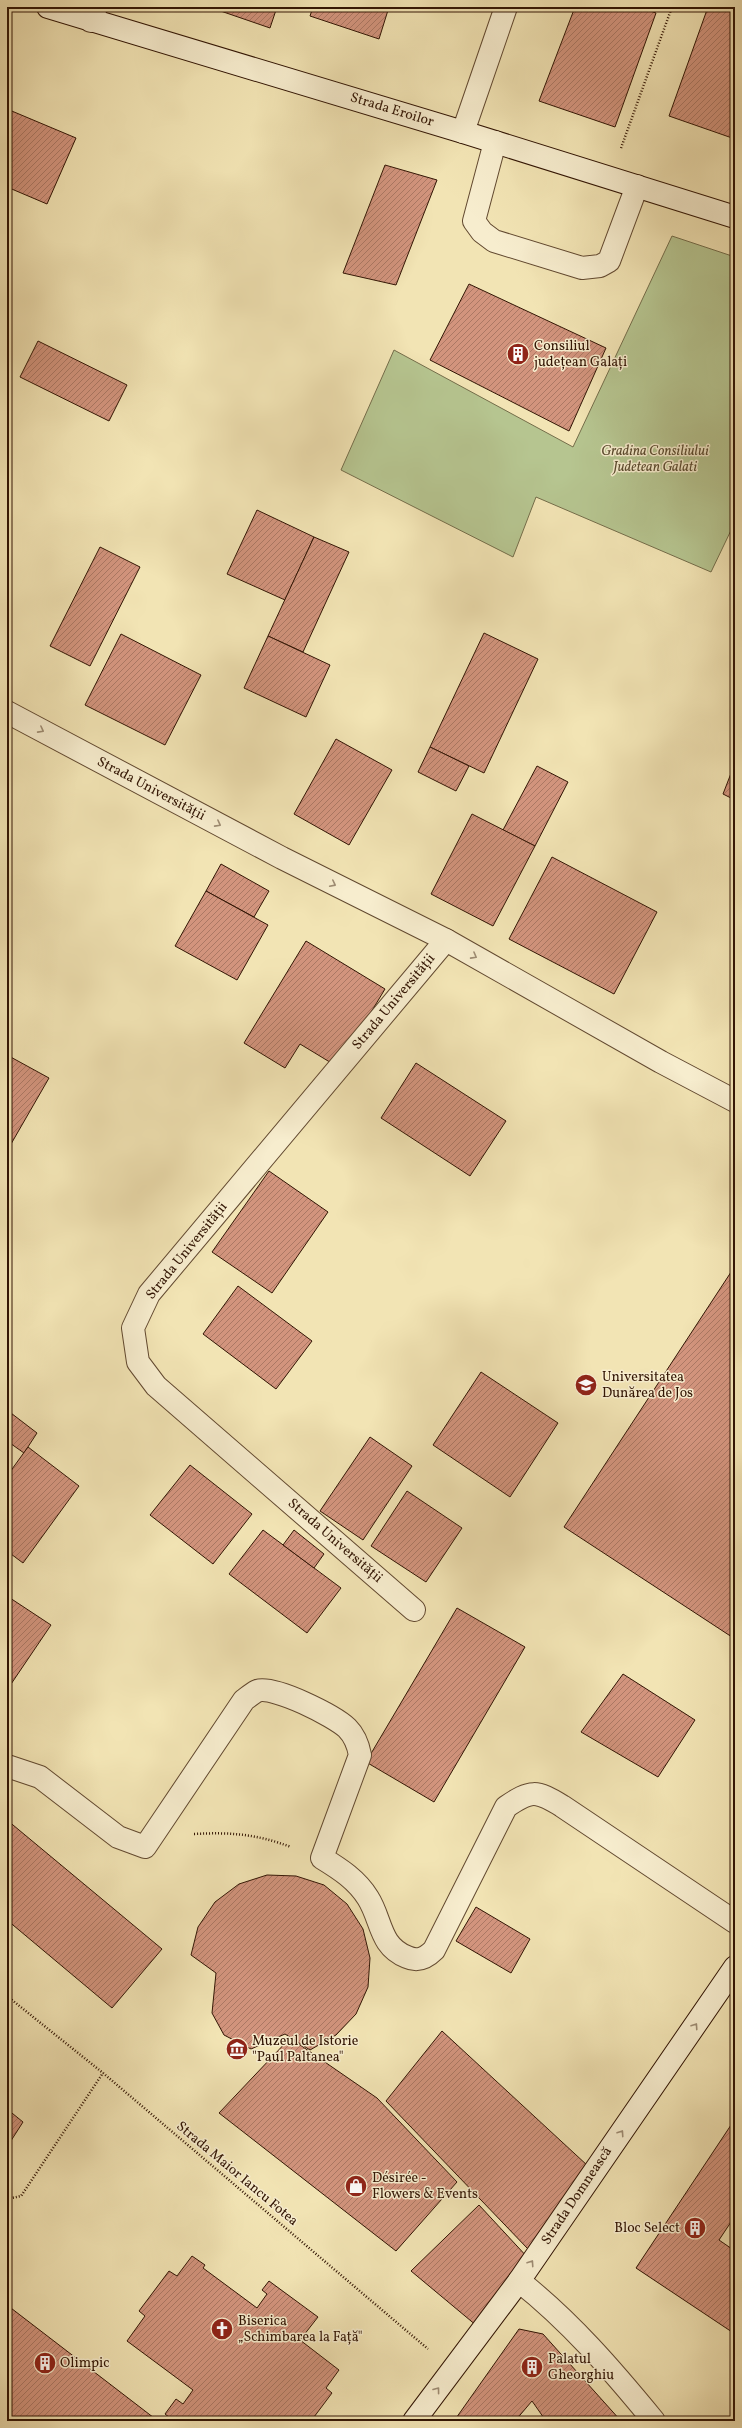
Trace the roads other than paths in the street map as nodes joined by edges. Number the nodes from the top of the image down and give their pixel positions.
1 (48, 7) edge
2 (506, 7) edge
3 (94, 14) edge
4 (463, 132) junction
5 (495, 142) junction
6 (637, 186) junction
7 (735, 217) edge
8 (7, 712) edge
9 (446, 940) junction
10 (735, 1101) edge
11 (414, 1610) dead end
12 (7, 1766) edge
13 (735, 1922) edge
14 (735, 1967) edge
15 (519, 2281) junction
16 (414, 2421) edge
17 (654, 2421) edge

1 - 3 street, Strada Eroilor
2 - 4 street
3 - 4 street, Strada Eroilor
4 - 5 street, Strada Eroilor
5 - 6 street, Strada Eroilor
5 - 6 street
6 - 7 street, Strada Eroilor
8 -> 9 street, Strada Universității
9 -> 10 street, Strada Universității
9 - 11 street, Strada Universității
12 - 13 street
15 -> 14 street, Strada Domnească
16 -> 15 street, Strada Domnească
15 - 17 street

